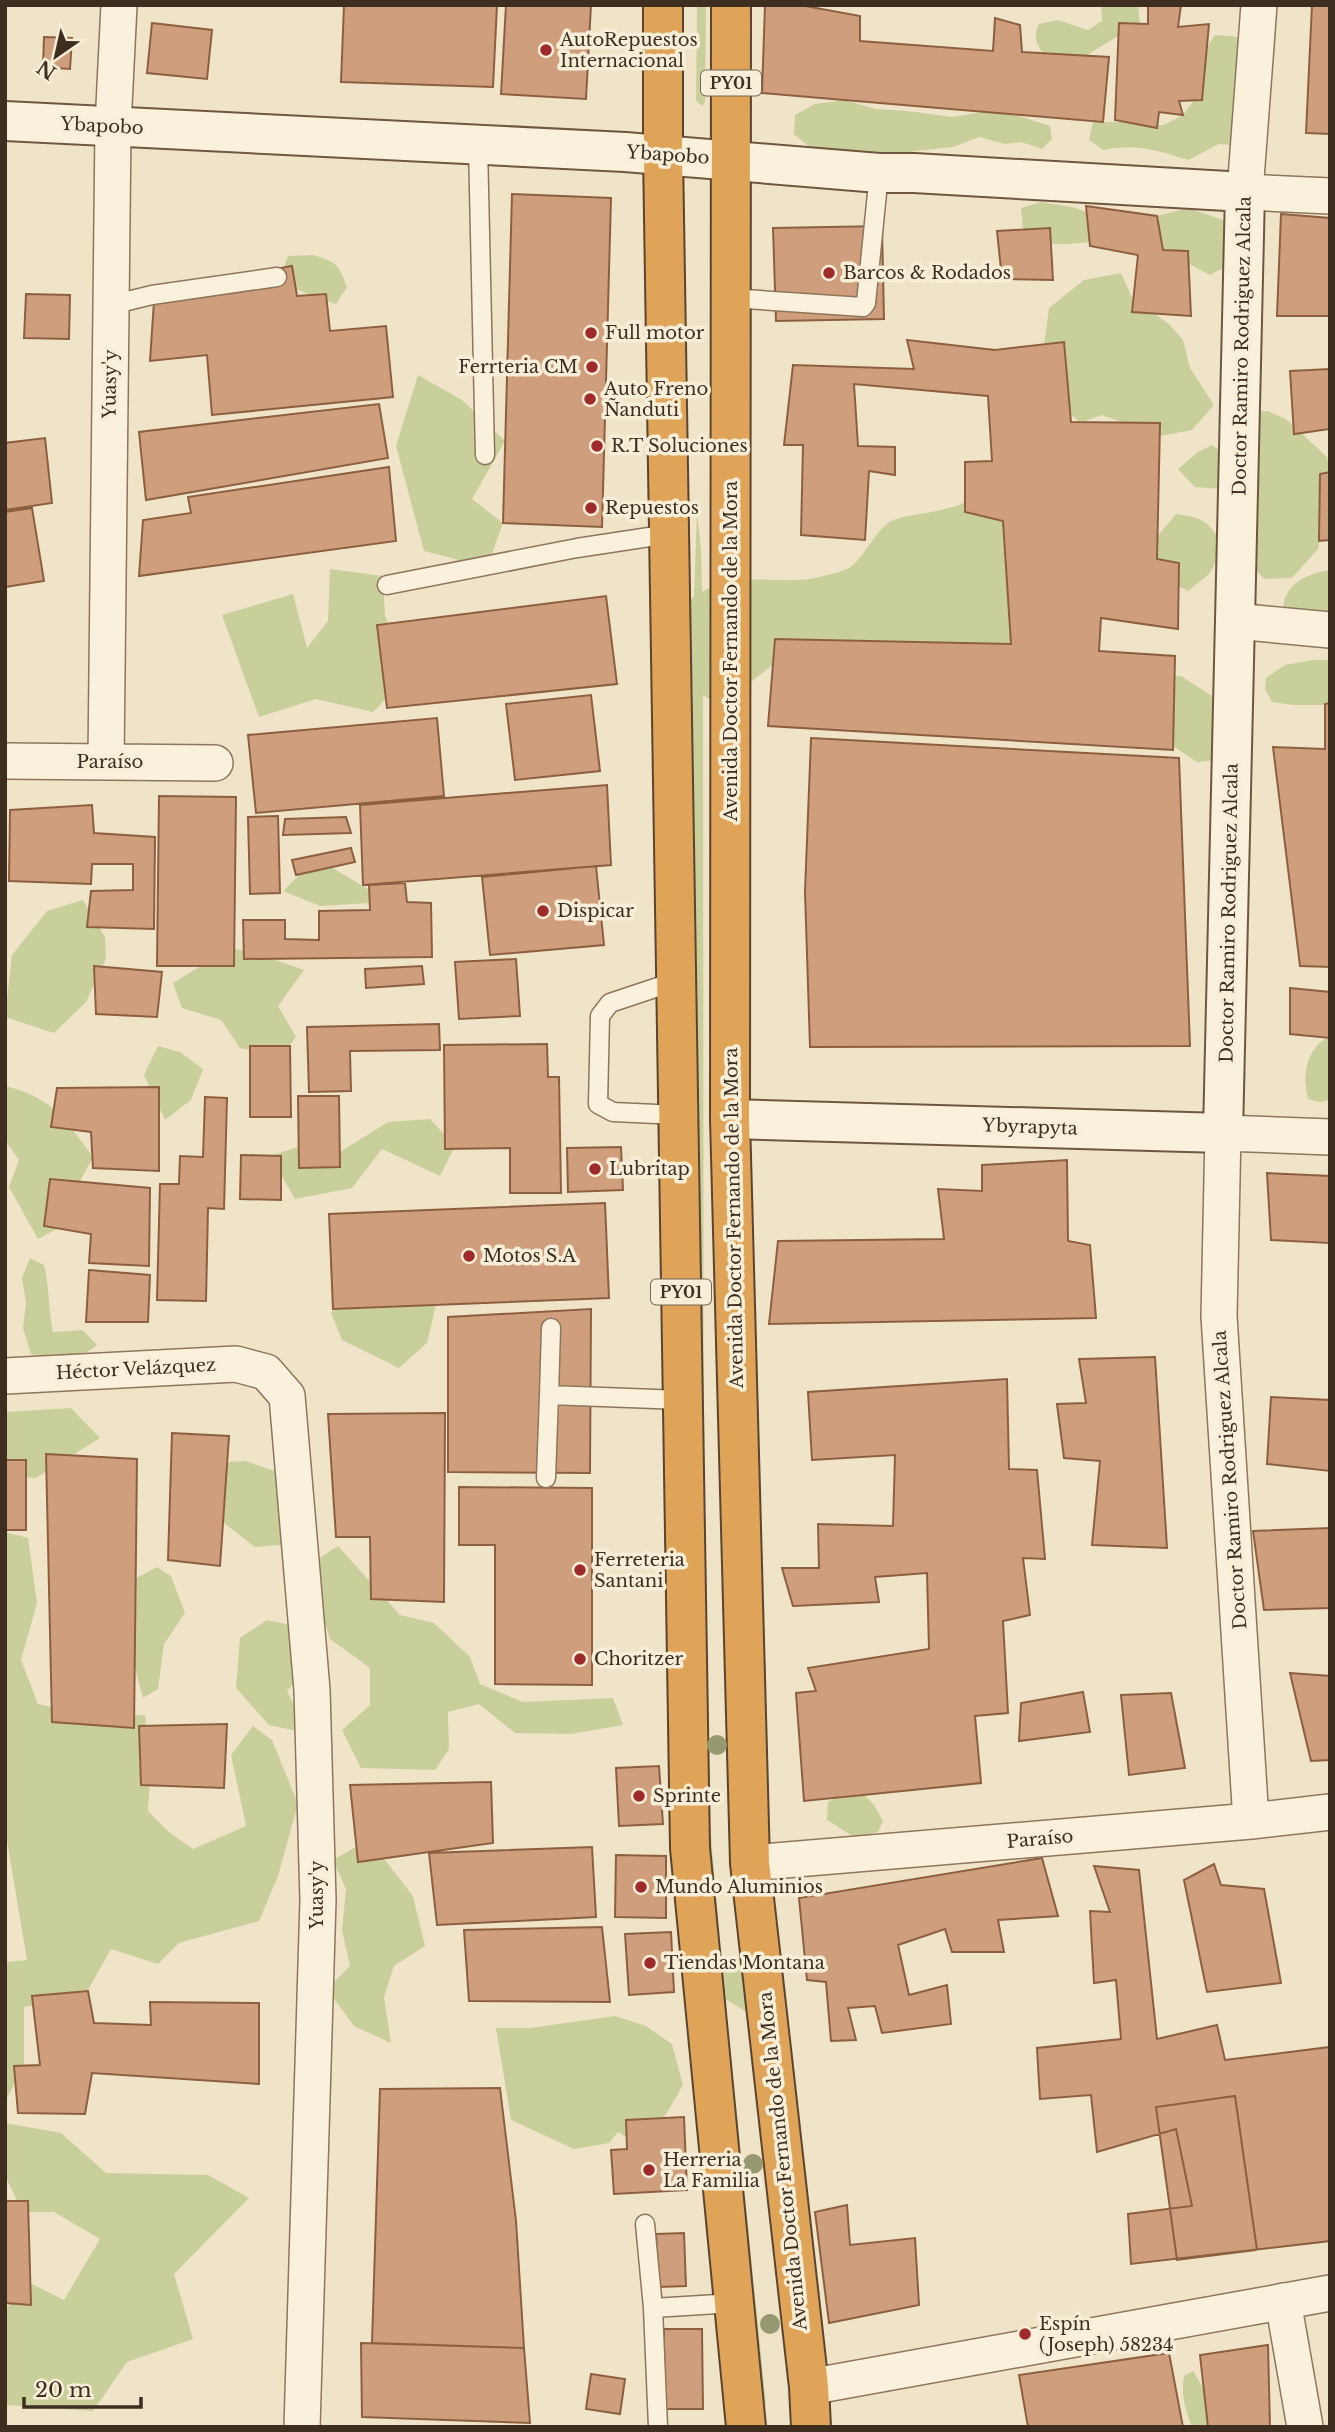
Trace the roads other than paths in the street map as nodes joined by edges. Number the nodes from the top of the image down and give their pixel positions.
1 (119, 5) edge
2 (663, 5) edge
3 (731, 5) edge
4 (1259, 5) edge
5 (5, 121) edge
6 (113, 126) junction
7 (478, 145) junction
8 (663, 154) junction
9 (731, 160) junction
10 (879, 173) junction
11 (1245, 192) junction
12 (1330, 196) edge
13 (278, 277) dead end
14 (730, 298) junction
15 (111, 304) junction
16 (485, 456) dead end
17 (669, 534) junction
18 (387, 585) dead end
19 (1235, 621) junction
20 (1330, 630) edge
21 (5, 761) edge
22 (106, 762) junction
23 (215, 763) dead end
24 (676, 981) junction
25 (678, 1115) junction
26 (730, 1119) junction
27 (1223, 1133) junction
28 (1330, 1137) edge
29 (551, 1328) dead end
30 (266, 1372) joint
31 (5, 1376) edge
32 (549, 1395) junction
33 (682, 1400) junction
34 (546, 1478) dead end
35 (1330, 1812) edge
36 (1251, 1821) junction
37 (750, 1863) junction
38 (645, 2224) dead end
39 (1330, 2293) edge
40 (1283, 2301) junction
41 (734, 2303) junction
42 (653, 2308) junction
43 (809, 2387) junction
44 (302, 2427) edge
45 (658, 2427) edge
46 (746, 2427) edge
47 (811, 2427) edge
48 (1305, 2427) edge

1 - 6 street, Yuasy'y
2 - 8 highway, PY01
3 - 9 highway, Avenida Doctor Fernando de la Mora / PY01
4 - 11 street, Doctor Ramiro Rodriguez Alcala
5 - 6 street, Ybapobo
6 - 7 street, Ybapobo
6 - 15 street, Yuasy'y
7 - 8 street, Ybapobo
7 - 16 lane
8 - 9 street, Ybapobo
8 - 17 highway, PY01
9 - 10 street, Ybapobo
9 - 14 highway, Avenida Doctor Fernando de la Mora / PY01
10 - 11 street, Ybapobo
10 - 14 lane
11 - 12 street, Ybapobo
11 - 19 street, Doctor Ramiro Rodriguez Alcala
13 - 15 lane
14 - 26 highway, Avenida Doctor Fernando de la Mora / PY01
15 - 22 street, Yuasy'y
17 - 18 lane
17 - 24 highway, PY01
19 - 20 street
19 - 27 street, Doctor Ramiro Rodriguez Alcala
21 - 22 street, Paraíso
22 - 23 street, Paraíso
24 - 25 highway, PY01
24 - 25 lane
25 - 33 highway, PY01
26 - 27 street, Ybyrapyta
26 - 37 highway, Avenida Doctor Fernando de la Mora / PY01
27 - 28 street, Ybyrapyta
27 - 36 street, Doctor Ramiro Rodriguez Alcala
29 - 32 lane
30 - 31 street, Héctor Velázquez
30 - 44 street, Yuasy'y
32 - 33 lane
32 - 34 lane
33 - 41 highway, PY01
35 - 36 street, Paraíso
36 - 37 street, Paraíso
37 - 43 highway, Avenida Doctor Fernando de la Mora / PY01
38 - 42 lane
39 - 40 street
40 - 43 street
40 - 48 street
41 - 42 lane
41 - 46 highway, PY01
42 - 45 lane
43 - 47 highway, Avenida Doctor Fernando de la Mora / PY01

